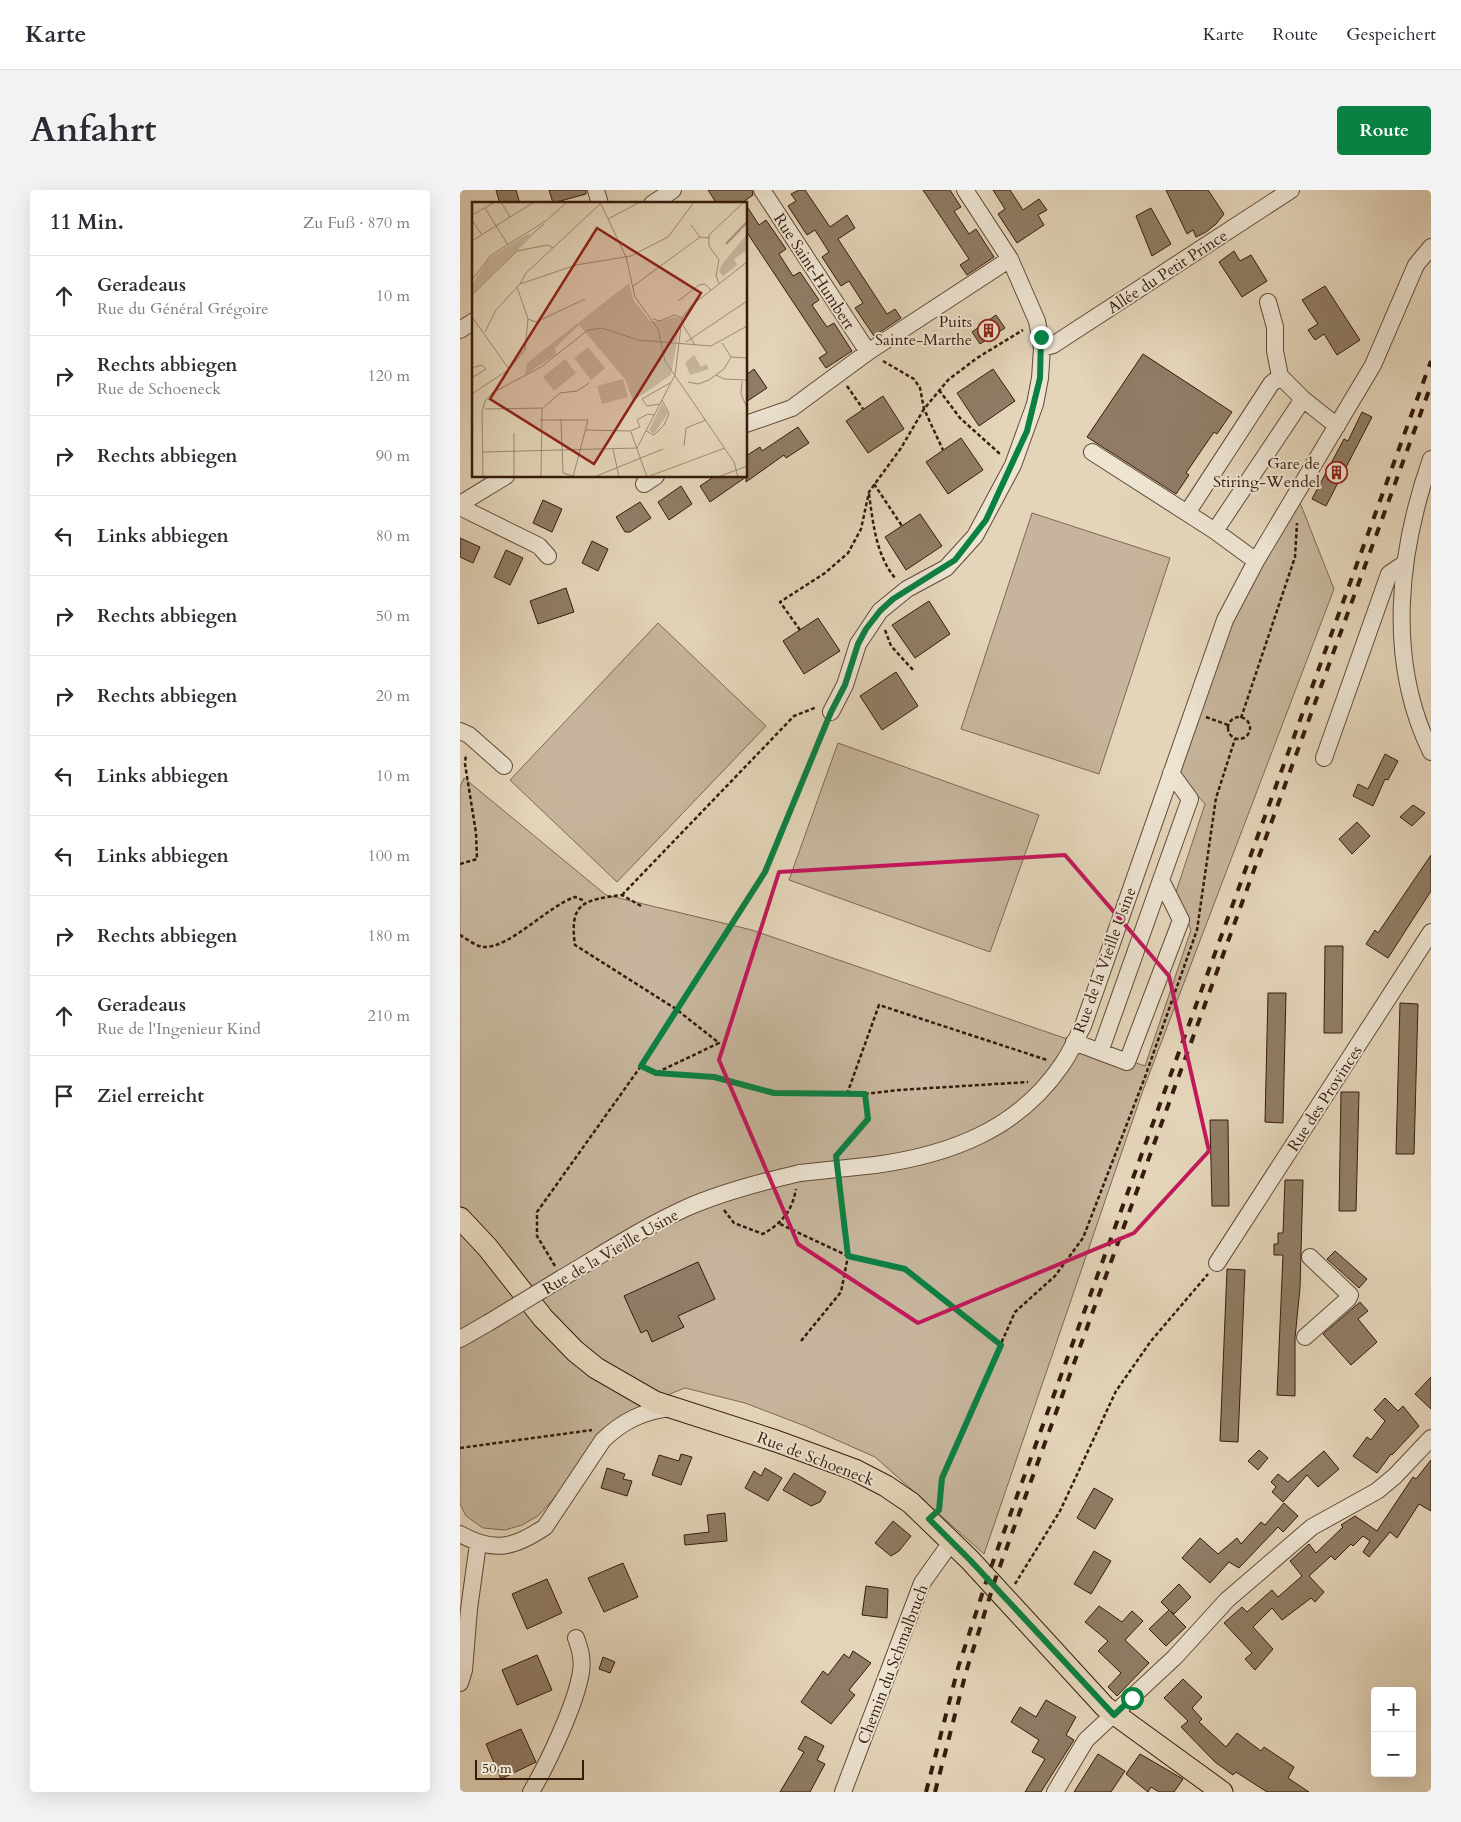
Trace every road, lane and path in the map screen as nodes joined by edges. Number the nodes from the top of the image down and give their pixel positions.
1 (673, 190) edge
2 (762, 190) edge
3 (965, 190) edge
4 (1291, 190) edge
5 (655, 202) edge
6 (1431, 247) edge
7 (1010, 259) junction
8 (1268, 302) dead end
9 (1037, 321) junction
10 (472, 322) edge
11 (460, 330) edge
12 (1042, 348) junction
13 (868, 352) junction
14 (838, 372) junction
15 (1280, 376) junction
16 (939, 390) junction
17 (1303, 399) junction
18 (924, 408) junction
19 (863, 409) dead end
20 (748, 423) edge
21 (1337, 426) junction
22 (943, 450) dead end
23 (1092, 452) dead end
24 (1431, 462) edge
25 (1012, 465) junction
26 (503, 478) edge
27 (874, 484) junction
28 (869, 492) junction
29 (1290, 503) junction
30 (460, 505) edge
31 (1187, 514) junction
32 (902, 526) dead end
33 (1215, 531) junction
34 (548, 556) dead end
35 (1256, 561) junction
36 (1404, 563) junction
37 (908, 589) junction
38 (880, 611) junction
39 (800, 630) dead end
40 (914, 671) dead end
41 (831, 712) junction
42 (1193, 712) junction
43 (1242, 718) junction
44 (1228, 725) junction
45 (464, 733) edge
46 (1234, 739) junction
47 (1431, 752) edge
48 (1324, 758) dead end
49 (504, 766) dead end
50 (1171, 774) junction
51 (460, 864) edge
52 (1160, 880) junction
53 (622, 895) junction
54 (585, 901) junction
55 (641, 906) dead end
56 (1431, 932) edge
57 (460, 935) edge
58 (676, 1009) junction
59 (1074, 1042) junction
60 (1100, 1052) junction
61 (1062, 1065) junction
62 (641, 1066) junction
63 (656, 1073) junction
64 (1048, 1084) junction
65 (847, 1094) junction
66 (865, 1094) junction
67 (836, 1156) dead end
68 (800, 1173) junction
69 (839, 1180) dead end
70 (713, 1197) junction
71 (460, 1218) edge
72 (780, 1224) junction
73 (848, 1256) junction
74 (1310, 1257) dead end
75 (1216, 1263) joint
76 (562, 1278) junction
77 (1305, 1337) dead end
78 (460, 1339) edge
79 (802, 1341) dead end
80 (1001, 1345) junction
81 (673, 1408) junction
82 (615, 1428) junction
83 (1431, 1438) edge
84 (460, 1448) edge
85 (929, 1519) junction
86 (460, 1534) edge
87 (952, 1541) junction
88 (478, 1544) junction
89 (1006, 1600) junction
90 (576, 1638) dead end
91 (460, 1683) edge
92 (1114, 1715) junction
93 (531, 1792) edge
94 (843, 1792) edge
95 (1055, 1792) edge
96 (1222, 1792) edge

1 - 5 street
2 - 13 street, Rue Saint-Humbert
3 - 7 street
4 - 12 street, Allée du Petit Prince
6 - 21 street, Rue de la Vieille Usine
7 - 9 street
7 - 13 street
8 - 15 street
9 - 12 street
9 - 16 path
10 - 11 street
12 - 25 street
13 - 14 street
13 - 18 path
14 - 19 path
14 - 20 street
15 - 17 street
15 - 31 street
16 - 18 path
16 - 25 path
17 - 21 street
17 - 33 street
18 - 22 path
18 - 27 path
21 - 29 street, Rue de la Vieille Usine
23 - 31 street
24 - 36 street
25 - 37 street
26 - 30 street
27 - 28 path
27 - 32 path
28 - 37 path
28 - 39 path
29 - 35 street, Rue de la Vieille Usine
29 - 43 path
30 - 34 street
31 - 33 street
33 - 35 street
35 - 42 street, Rue de la Vieille Usine
36 - 47 street
36 - 48 street
37 - 38 street
38 - 40 path
38 - 41 street
41 - 53 path
41 - 58 path
42 - 44 path
42 - 50 street, Rue de la Vieille Usine
43 - 44 path
43 - 46 path
44 - 46 path
45 - 49 street
45 - 51 path
46 - 80 path
50 - 52 street
50 - 59 street, Rue de la Vieille Usine
52 - 60 street
52 - 60 street
53 - 54 path
53 - 55 path
54 - 57 path
54 - 58 path
56 - 75 street, Rue des Provinces
58 - 62 path
58 - 63 path
59 - 60 street
59 - 61 street, Rue de la Vieille Usine
61 - 64 street, Rue de la Vieille Usine
61 - 65 path
62 - 63 path
62 - 76 path
63 - 65 path
64 - 66 path
64 - 68 street, Rue de la Vieille Usine, bridge
65 - 66 path
66 - 67 path
68 - 70 street, Rue de la Vieille Usine
68 - 72 path
69 - 73 path
70 - 72 path
70 - 76 street, Rue de la Vieille Usine
71 - 81 main road, Rue de Schoeneck
72 - 73 path
73 - 79 path
73 - 80 path
74 - 77 street
75 - 89 path
76 - 78 street, Rue de la Vieille Usine, bridge
80 - 85 path
81 - 82 street
81 - 85 main road, Rue de Schoeneck
82 - 84 path
82 - 88 street
83 - 92 street
85 - 87 main road, Rue de Schoeneck
86 - 88 street
87 - 89 main road, Rue de Schoeneck
87 - 94 street, Chemin du Schmalbruch
88 - 91 street
89 - 92 main road, Rue de Schoeneck
90 - 93 street
92 - 95 street
92 - 96 main road, Rue de Schoeneck

